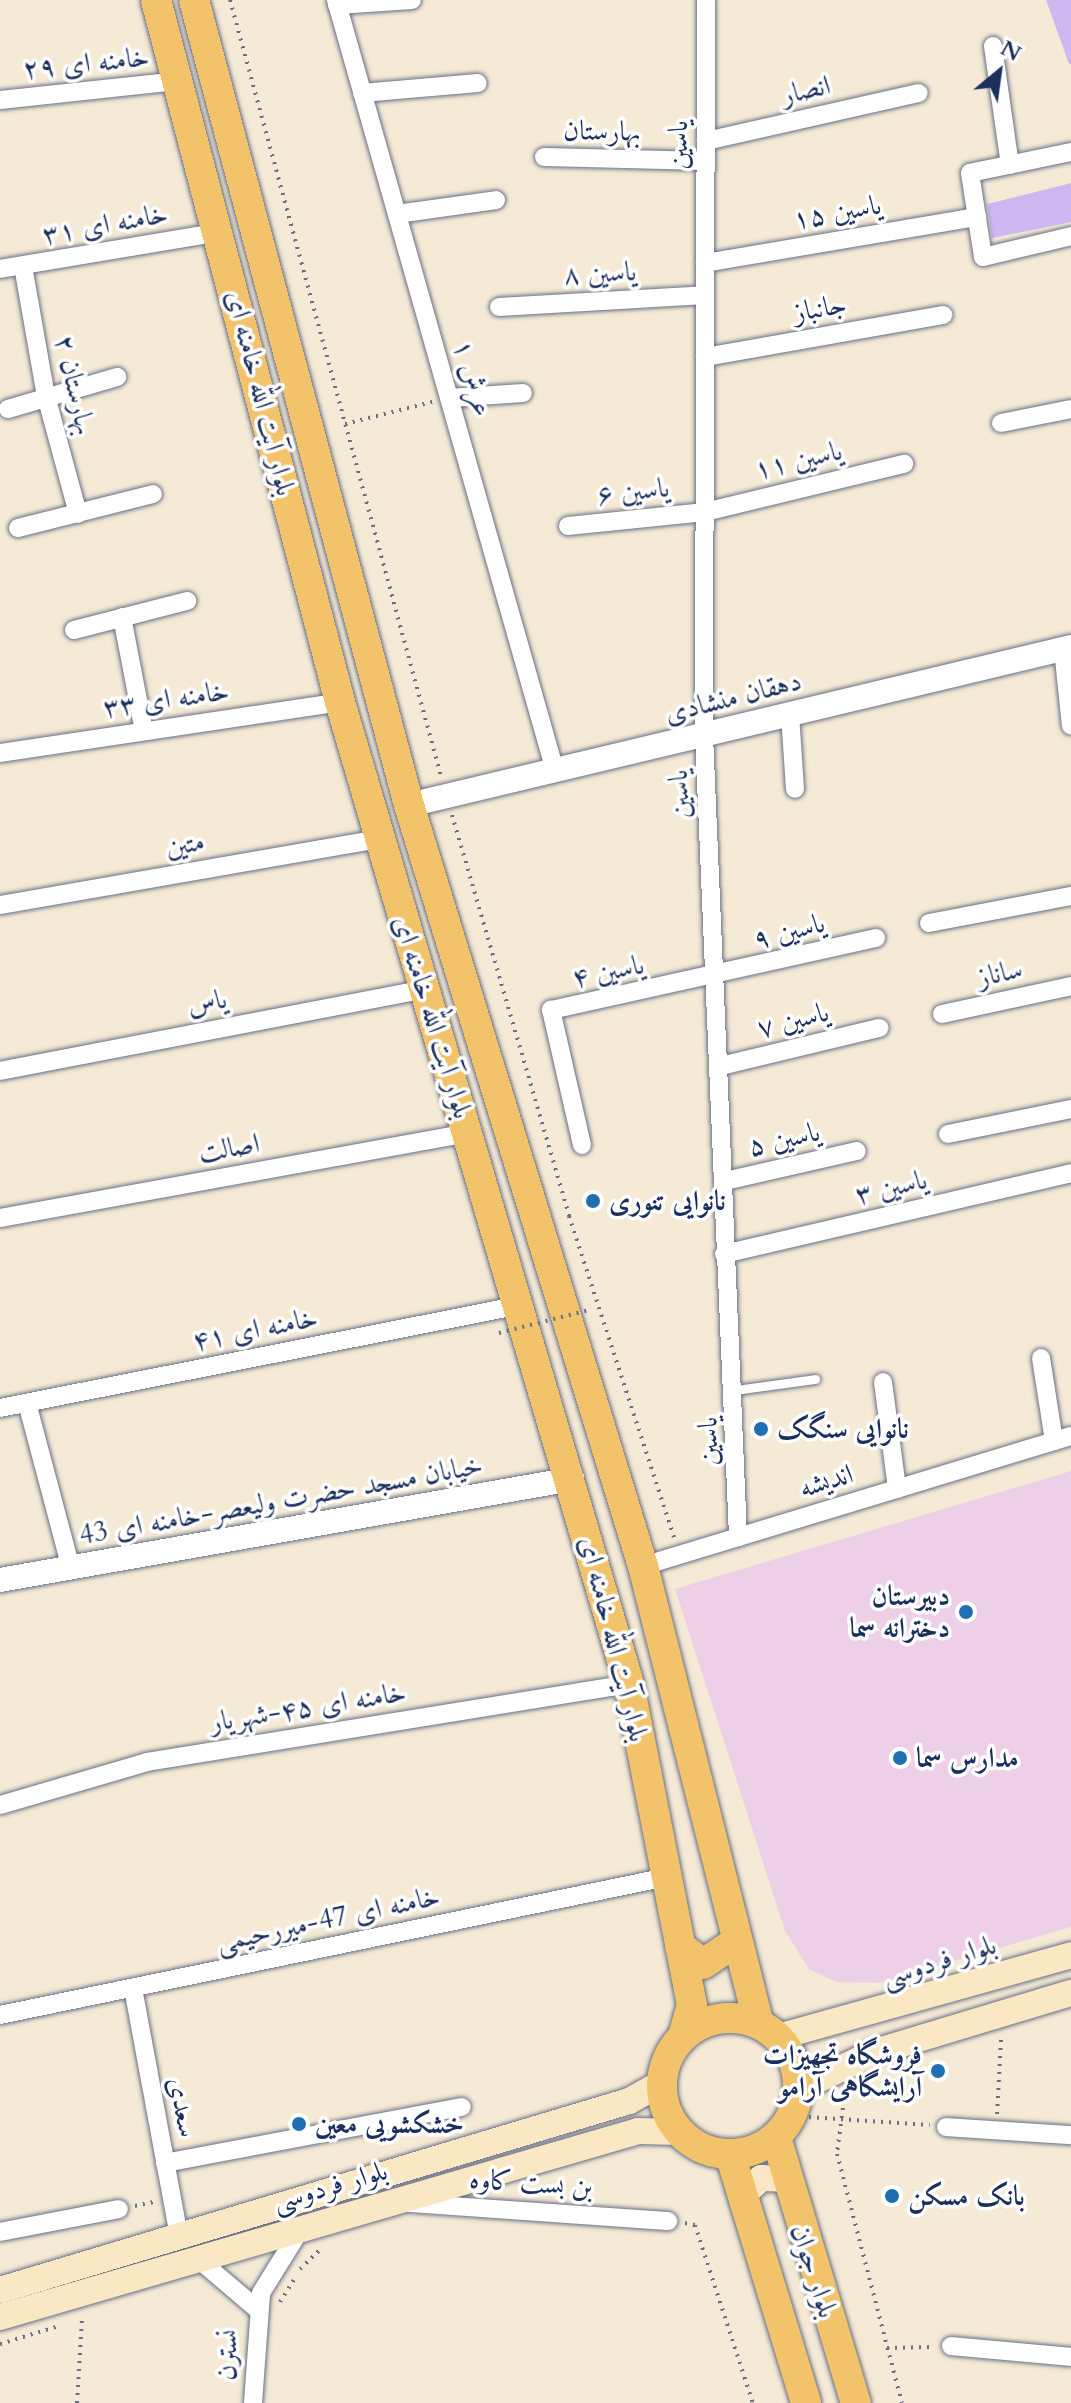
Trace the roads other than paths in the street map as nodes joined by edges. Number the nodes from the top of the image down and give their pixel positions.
1 (156, 0) edge
2 (194, 0) edge
3 (412, 0) edge
4 (706, 0) edge
5 (336, 2) edge
6 (993, 46) dead end
7 (177, 81) junction
8 (478, 83) dead end
9 (362, 93) junction
10 (919, 93) dead end
11 (0, 100) edge
12 (706, 141) junction
13 (1071, 152) edge
14 (544, 157) dead end
15 (706, 161) junction
16 (1010, 165) junction
17 (496, 200) dead end
18 (397, 214) junction
19 (977, 217) junction
20 (220, 232) junction
21 (1071, 236) edge
22 (705, 263) junction
23 (23, 266) junction
24 (0, 269) edge
25 (705, 295) junction
26 (499, 307) dead end
27 (943, 315) dead end
28 (705, 357) junction
29 (117, 377) dead end
30 (523, 393) dead end
31 (46, 396) junction
32 (449, 398) junction
33 (8, 409) dead end
34 (1071, 409) edge
35 (1001, 423) dead end
36 (904, 464) dead end
37 (153, 494) dead end
38 (705, 512) junction
39 (78, 514) junction
40 (568, 526) dead end
41 (18, 528) dead end
42 (187, 601) dead end
43 (122, 617) junction
44 (74, 630) dead end
45 (1067, 648) edge
46 (340, 702) junction
47 (790, 714) junction
48 (1071, 726) edge
49 (144, 731) junction
50 (704, 735) junction
51 (0, 753) edge
52 (555, 771) junction
53 (795, 789) dead end
54 (409, 805) junction
55 (379, 839) junction
56 (1071, 896) edge
57 (0, 905) edge
58 (929, 923) dead end
59 (876, 938) dead end
60 (716, 978) junction
61 (1071, 986) edge
62 (424, 989) junction
63 (942, 1014) dead end
64 (879, 1028) dead end
65 (721, 1066) junction
66 (0, 1071) edge
67 (1071, 1109) edge
68 (468, 1133) junction
69 (948, 1134) dead end
70 (582, 1145) dead end
71 (857, 1151) dead end
72 (1071, 1173) edge
73 (725, 1181) junction
74 (0, 1218) edge
75 (724, 1254) junction
76 (521, 1305) junction
77 (1041, 1358) dead end
78 (815, 1379) dead end
79 (883, 1382) dead end
80 (735, 1390) junction
81 (27, 1403) junction
82 (0, 1408) edge
83 (1062, 1439) edge
84 (572, 1479) junction
85 (897, 1489) junction
86 (738, 1537) junction
87 (643, 1566) junction
88 (71, 1568) junction
89 (0, 1580) edge
90 (629, 1684) junction
91 (0, 1805) edge
92 (667, 1877) junction
93 (734, 1943) junction
94 (680, 1946) junction
95 (1071, 1955) edge
96 (133, 1988) junction
97 (1071, 1993) edge
98 (0, 2015) edge
99 (768, 2030) junction
100 (683, 2036) junction
101 (662, 2083) junction
102 (462, 2107) dead end
103 (789, 2114) junction
104 (946, 2127) road end
105 (680, 2132) junction
106 (1071, 2135) edge
107 (730, 2154) junction
108 (165, 2163) junction
109 (786, 2179) junction
110 (742, 2196) junction
111 (391, 2202) junction
112 (119, 2209) road end
113 (668, 2221) road end
114 (302, 2227) junction
115 (0, 2232) edge
116 (179, 2235) junction
117 (197, 2258) junction
118 (0, 2290) edge
119 (257, 2309) junction
120 (0, 2317) edge
121 (951, 2346) road end
122 (1071, 2357) edge
123 (253, 2403) edge
124 (806, 2403) edge
125 (856, 2403) edge

1 - 7 main road, بلوار آیت الله خامنه ای
2 - 54 main road, بلوار آیت الله خامنه ای
3 - 5 street
4 - 12 street, یاسین
5 - 9 street, عرش ۱
6 - 16 street
7 - 11 street, خامنه ای ۲۹
7 - 20 main road, بلوار آیت الله خامنه ای
8 - 9 street
9 - 18 street, عرش ۱
10 - 12 street, انصار
12 - 15 street, یاسین
13 - 16 street
14 - 15 street, بهارستان
15 - 22 street, یاسین
16 - 19 street
17 - 18 street
18 - 32 street, عرش ۱
19 - 21 street
19 - 22 street, یاسین ۱۵
20 - 23 street, خامنه ای ۳۱
20 - 46 main road, بلوار آیت الله خامنه ای
22 - 25 street, یاسین
23 - 24 street, خامنه ای ۳۱
23 - 31 street, بهارستان ۲
25 - 26 street, یاسین ۸
25 - 28 street, یاسین
27 - 28 street, جانباز
28 - 38 street, یاسین
29 - 31 street
30 - 32 street
31 - 33 street
31 - 39 street, بهارستان ۲
32 - 52 street, عرش ۱
34 - 35 street
36 - 38 street, یاسین ۱۱
37 - 39 street
38 - 40 street, یاسین ۶
38 - 50 street, یاسین
39 - 41 street
42 - 43 street
43 - 44 street
43 - 49 street
45 - 47 street, دهقان منشادی
45 - 48 street
46 - 49 street, خامنه ای ۳۳
46 - 55 main road, بلوار آیت الله خامنه ای
47 - 50 street, دهقان منشادی
47 - 53 street
49 - 51 street, خامنه ای ۳۳
50 - 52 street, دهقان منشادی
50 - 60 street, یاسین
52 - 54 street, دهقان منشادی
54 - 87 main road, بلوار آیت الله خامنه ای
55 - 57 street, متین
55 - 62 main road, بلوار آیت الله خامنه ای
56 - 58 street
59 - 60 street, یاسین ۹
60 - 65 street, یاسین
60 - 70 street, یاسین ۴
61 - 63 street, ساناز
62 - 66 street, یاس
62 - 68 main road, بلوار آیت الله خامنه ای
64 - 65 street, یاسین ۷
65 - 73 street, یاسین
67 - 69 street
68 - 74 street, اصالت
68 - 76 main road, بلوار آیت الله خامنه ای
71 - 73 street, یاسین ۵
72 - 75 street, یاسین ۳
73 - 75 street, یاسین
75 - 80 street, یاسین
76 - 81 street, خامنه ای ۴۱
76 - 84 main road, بلوار آیت الله خامنه ای
77 - 83 street
78 - 80 lane
79 - 85 street
80 - 86 street, یاسین
81 - 82 street, خامنه ای ۴۱
81 - 88 street
83 - 85 street, اندیشه
84 - 88 street, خیابان مسجد حضرت ولیعصر-خامنه ای 43
84 - 90 main road, بلوار آیت الله خامنه ای
85 - 86 street, اندیشه
86 - 87 street, اندیشه
87 - 93 main road, بلوار آیت الله خامنه ای
88 - 89 street, خیابان مسجد حضرت ولیعصر-خامنه ای 43
90 - 91 street, خامنه ای ۴۵-شهریار
90 - 92 main road, بلوار آیت الله خامنه ای
92 - 94 main road, بلوار آیت الله خامنه ای
92 - 96 street, خامنه ای 47-میررحیمی
93 - 94 main road
93 - 99 main road, بلوار آیت الله خامنه ای
94 - 100 main road, بلوار آیت الله خامنه ای
95 - 99 main road, بلوار فردوسی
96 - 98 street, خامنه ای 47-میررحیمی
96 - 108 street, سعدی
97 - 103 main road
99 - 100 main road
99 - 103 main road
100 - 101 main road
101 - 105 main road
101 - 116 main road, بلوار فردوسی
102 - 108 street
103 - 107 main road
103 - 109 main road, بلوار جوان
104 - 106 street
105 - 107 main road
105 - 111 main road, بلوار فردوسی
107 - 110 main road, بلوار جوان
108 - 116 street, سعدی
109 - 110 main road
109 - 125 main road, بلوار جوان
110 - 124 main road, بلوار جوان
111 - 113 street, بن بست کاوه
111 - 114 main road, بلوار فردوسی
112 - 115 street
114 - 117 main road, بلوار فردوسی
114 - 119 street, نسترن
116 - 118 main road, بلوار فردوسی
117 - 119 street, نسترن
117 - 120 main road, بلوار فردوسی
119 - 123 street, نسترن
121 - 122 street

